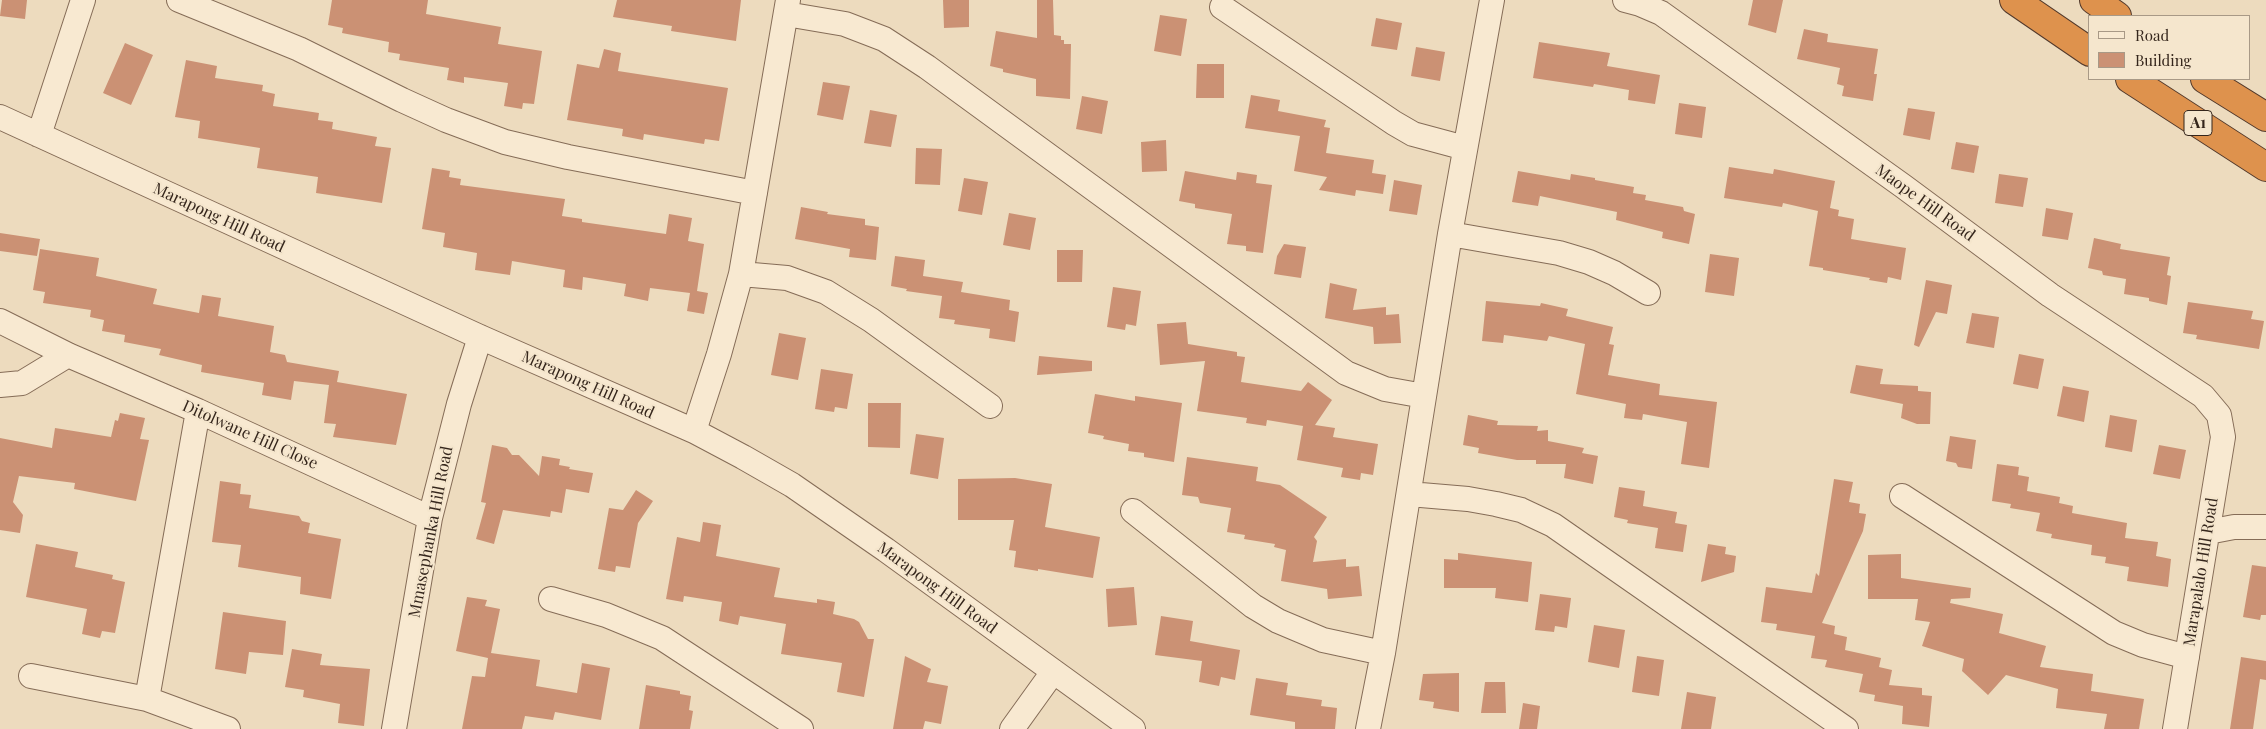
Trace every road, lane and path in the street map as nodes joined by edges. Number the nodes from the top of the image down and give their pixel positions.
1 (83, 0) edge
2 (179, 0) edge
3 (1492, 0) edge
4 (1625, 0) edge
5 (2014, 0) edge
6 (2094, 0) edge
7 (787, 7) edge
8 (1222, 7) dead end
9 (2116, 15) edge
10 (2088, 51) edge
11 (2132, 80) edge
12 (2207, 80) edge
13 (0, 117) edge
14 (2266, 117) edge
15 (39, 135) junction
16 (1465, 148) junction
17 (2266, 167) edge
18 (755, 193) junction
19 (1450, 234) junction
20 (741, 274) junction
21 (1648, 293) dead end
22 (0, 321) edge
23 (480, 337) junction
24 (68, 355) junction
25 (0, 385) edge
26 (1424, 396) junction
27 (990, 406) dead end
28 (198, 411) junction
29 (2219, 415) joint
30 (694, 431) junction
31 (1409, 494) junction
32 (1902, 496) dead end
33 (1133, 512) dead end
34 (430, 518) junction
35 (2266, 528) edge
36 (2208, 532) junction
37 (551, 599) dead end
38 (1383, 653) junction
39 (2187, 657) junction
40 (1053, 672) junction
41 (31, 676) dead end
42 (147, 699) junction
43 (228, 729) edge
44 (394, 729) edge
45 (801, 729) edge
46 (1012, 729) edge
47 (1133, 729) edge
48 (1368, 729) edge
49 (1846, 729) edge
50 (2175, 729) edge

1 - 15 street
2 - 18 street
3 - 16 street
4 - 29 street, Maope Hill Road
5 - 10 highway
6 - 9 highway
7 - 18 street
7 - 26 street
8 - 16 street
11 - 17 highway, A1
12 - 14 highway, A1
13 - 15 street, Marapong Hill Road
15 - 23 street, Marapong Hill Road
16 - 19 street
18 - 20 street
19 - 21 street
19 - 26 street
20 - 27 street
20 - 30 street
22 - 24 street, Ditolwane Hill Close
23 - 30 street, Marapong Hill Road
23 - 34 street, Mmasephanka Hill Road
24 - 25 street
24 - 28 street, Ditolwane Hill Close
26 - 31 street
28 - 34 street, Ditolwane Hill Close
28 - 42 street
29 - 36 street, Marapalalo Hill Road
30 - 40 street, Marapong Hill Road
31 - 38 street
31 - 49 street
32 - 39 street
33 - 38 street
34 - 44 street, Mmasephanka Hill Road
35 - 36 street
36 - 39 street, Marapalalo Hill Road
37 - 45 street
38 - 48 street
39 - 50 street, Marapalalo Hill Road
40 - 46 street
40 - 47 street, Marapong Hill Road
41 - 42 street
42 - 43 street

